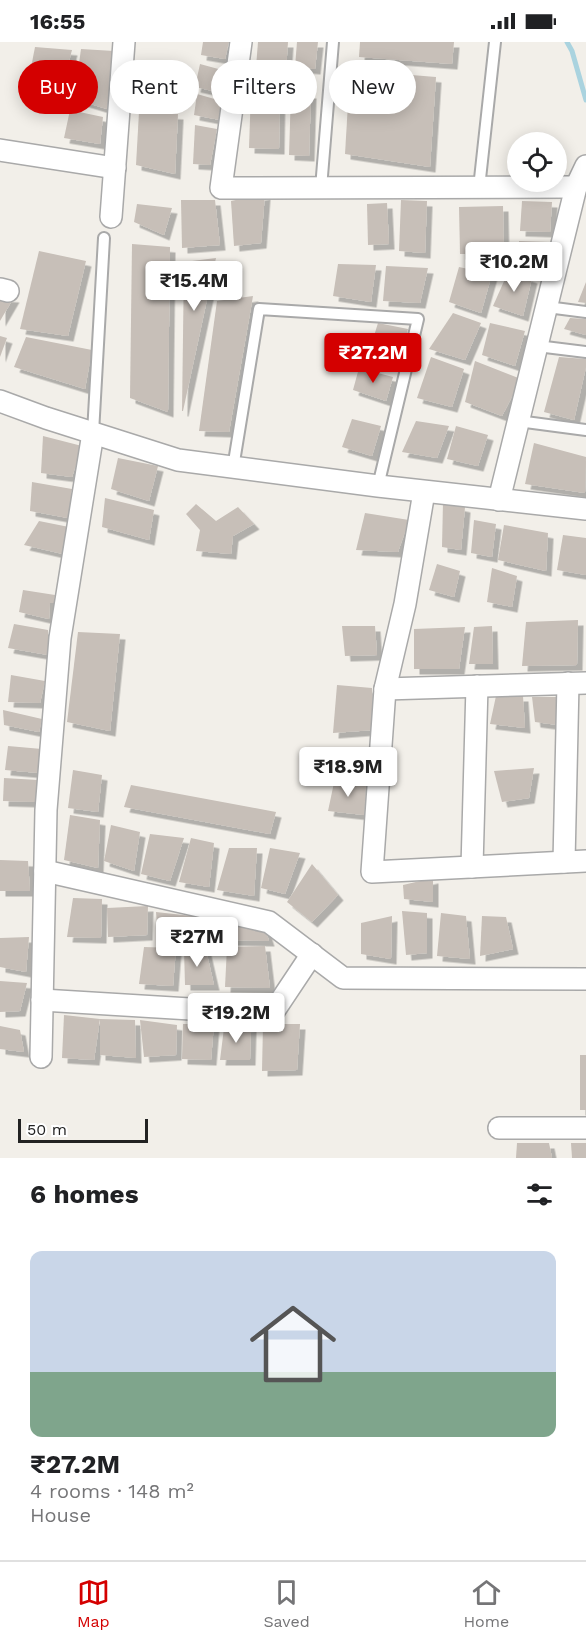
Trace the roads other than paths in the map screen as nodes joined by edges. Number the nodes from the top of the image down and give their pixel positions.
1 (123, 42) edge
2 (241, 42) edge
3 (333, 42) edge
4 (495, 42) edge
5 (0, 150) edge
6 (586, 166) edge
7 (115, 168) junction
8 (576, 187) junction
9 (321, 188) junction
10 (479, 188) junction
11 (111, 217) dead end
12 (104, 238) dead end
13 (547, 307) junction
14 (586, 312) edge
15 (537, 346) junction
16 (586, 352) edge
17 (0, 401) edge
18 (518, 421) junction
19 (586, 430) edge
20 (93, 433) junction
21 (233, 468) junction
22 (378, 486) junction
23 (424, 492) junction
24 (499, 500) junction
25 (586, 509) edge
26 (577, 683) edge
27 (477, 686) junction
28 (385, 689) junction
29 (586, 861) edge
30 (564, 862) junction
31 (472, 867) junction
32 (45, 871) junction
33 (312, 954) junction
34 (586, 979) edge
35 (42, 1000) junction
36 (41, 1057) dead end
37 (499, 1128) dead end
38 (586, 1128) edge

1 - 7 street
2 - 9 street
3 - 9 lane
4 - 10 lane
5 - 7 street
6 - 8 street
7 - 11 street
8 - 10 street
8 - 13 street
9 - 10 street
12 - 20 lane
13 - 14 lane
13 - 15 street
15 - 16 lane
15 - 18 street
17 - 20 street
18 - 19 lane
18 - 24 street
20 - 21 street
20 - 32 street
21 - 22 street
21 - 22 lane
22 - 23 street
23 - 24 street
23 - 28 street
24 - 25 street
26 - 27 street
26 - 30 street
27 - 28 street
27 - 31 street
28 - 31 street
29 - 30 street
30 - 31 street
32 - 33 street
32 - 35 street
33 - 34 street
33 - 35 street
35 - 36 street
37 - 38 street

